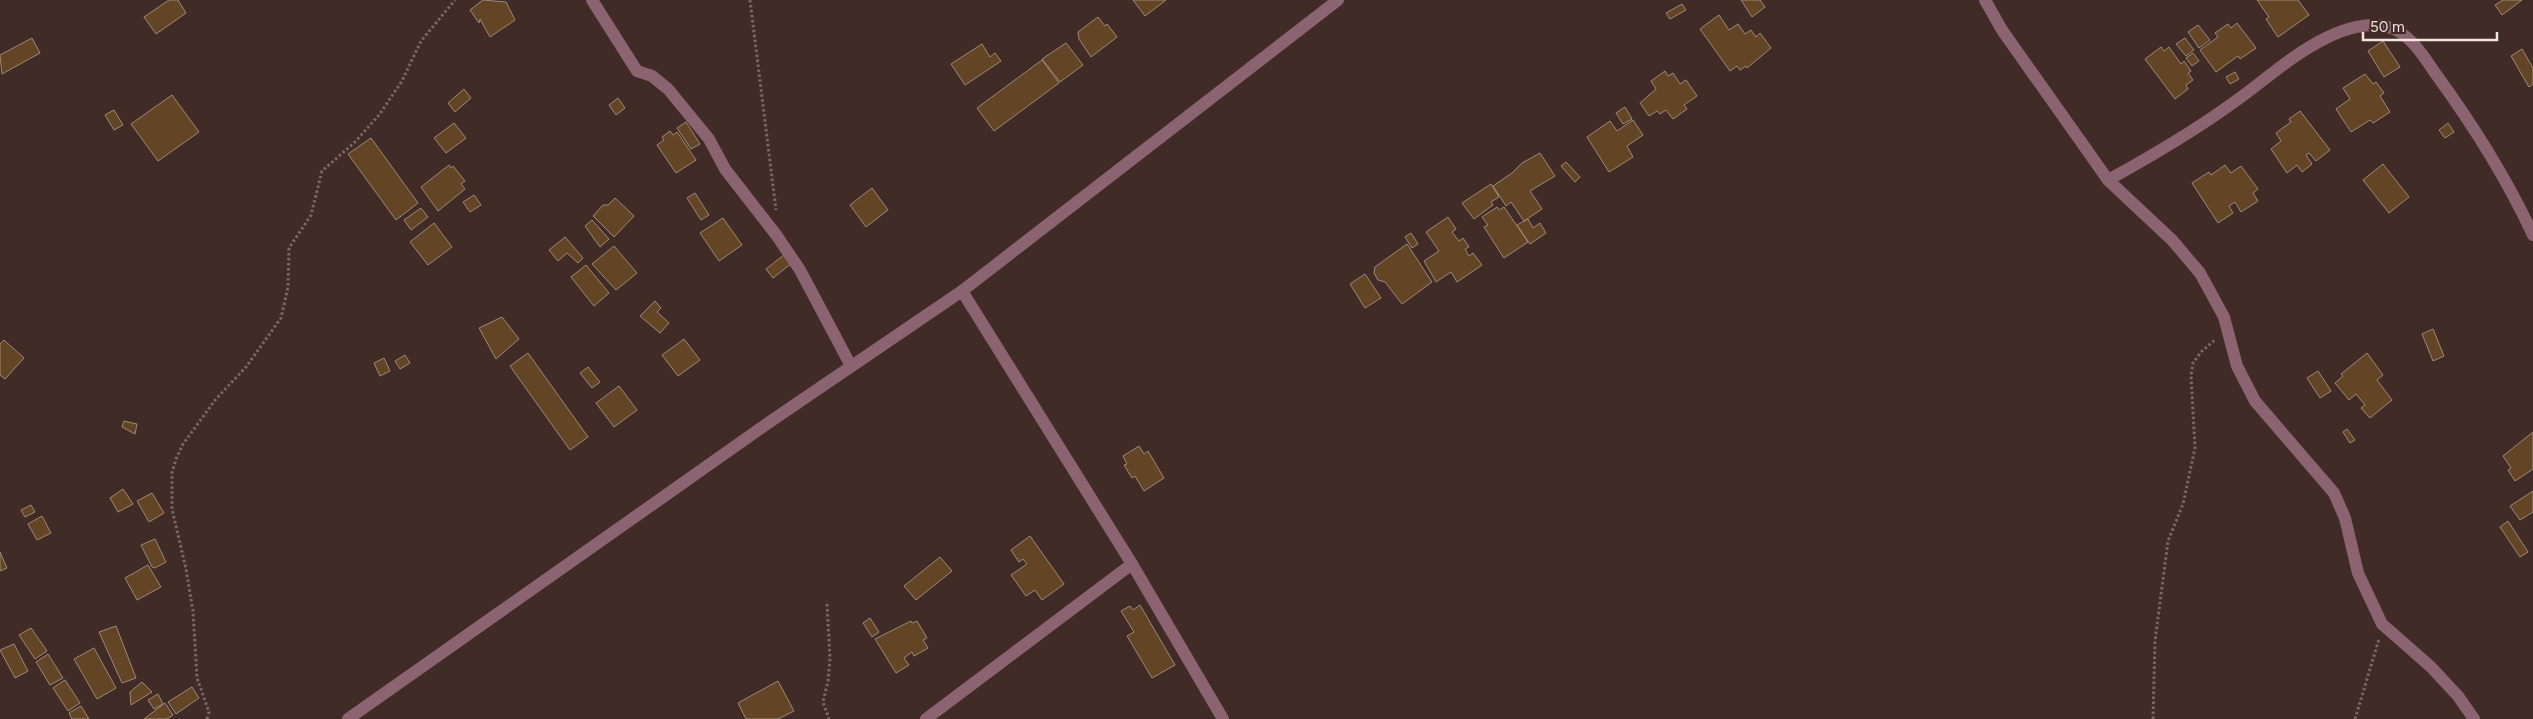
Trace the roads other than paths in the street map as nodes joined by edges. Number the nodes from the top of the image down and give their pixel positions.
1 (592, 0) edge
2 (1338, 0) edge
3 (1985, 0) edge
4 (2108, 180) junction
5 (2533, 236) edge
6 (962, 291) junction
7 (851, 366) junction
8 (1132, 564) junction
9 (348, 719) edge
10 (926, 719) edge
11 (1223, 719) edge
12 (2474, 719) edge

1 - 7 street
2 - 6 street
3 - 4 street
4 - 5 street
4 - 12 street
6 - 7 street
6 - 8 street
7 - 9 street
8 - 10 street
8 - 11 street

